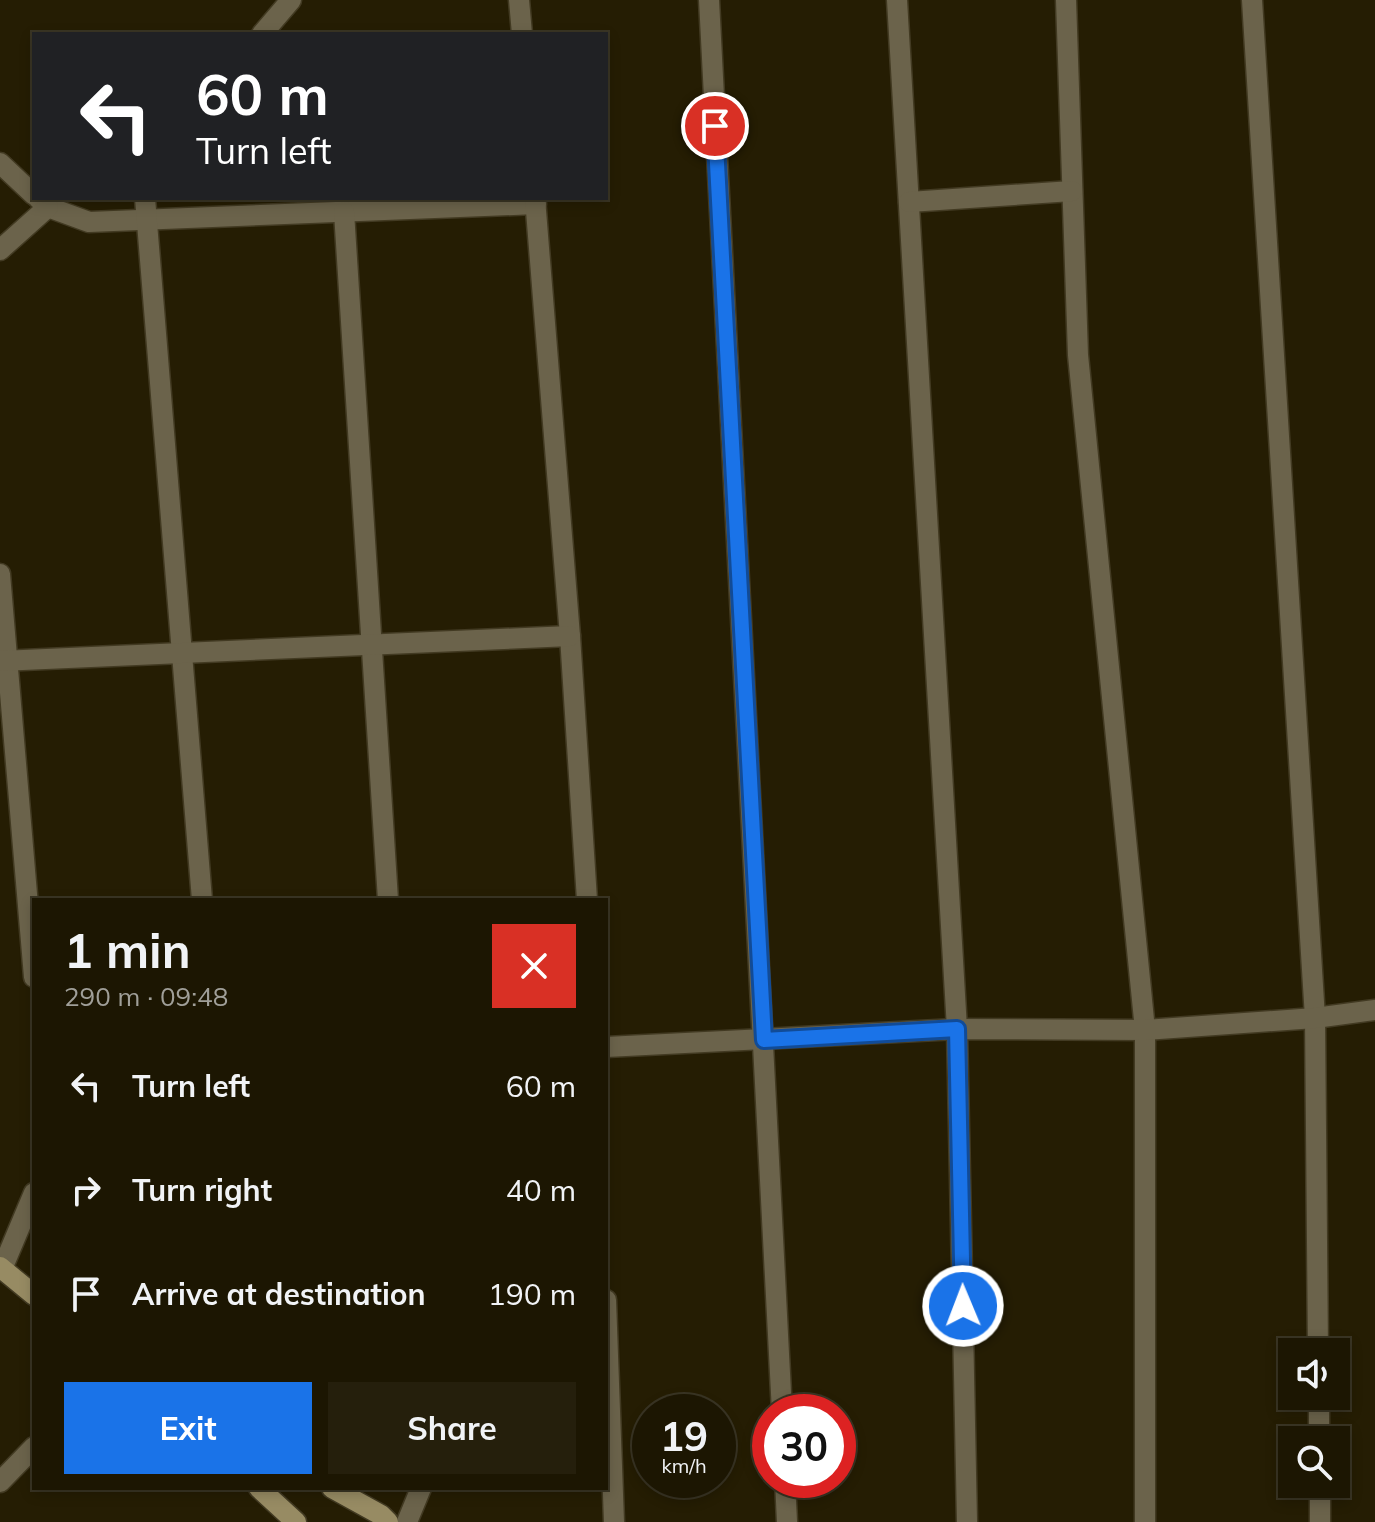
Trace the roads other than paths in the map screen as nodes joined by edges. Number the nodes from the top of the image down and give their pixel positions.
1 (291, 0) edge
2 (519, 0) edge
3 (709, 0) edge
4 (897, 0) edge
5 (1066, 0) edge
6 (1252, 0) edge
7 (264, 32) edge
8 (522, 32) edge
9 (0, 163) edge
10 (1072, 191) junction
11 (32, 193) edge
12 (40, 200) edge
13 (145, 200) edge
14 (536, 201) edge
15 (909, 202) junction
16 (344, 212) junction
17 (147, 219) junction
18 (0, 250) edge
19 (0, 574) edge
20 (570, 636) junction
21 (372, 645) junction
22 (184, 654) junction
23 (4, 661) edge
24 (202, 898) edge
25 (388, 898) edge
26 (587, 898) edge
27 (32, 956) edge
28 (1375, 1010) edge
29 (1315, 1018) junction
30 (957, 1029) junction
31 (1145, 1030) junction
32 (764, 1040) junction
33 (608, 1047) edge
34 (32, 1198) edge
35 (1, 1268) edge
36 (32, 1293) edge
37 (1318, 1338) edge
38 (608, 1356) edge
39 (781, 1394) edge
40 (32, 1449) edge
41 (0, 1482) edge
42 (261, 1490) edge
43 (336, 1490) edge
44 (420, 1490) edge
45 (786, 1498) edge
46 (1320, 1498) edge
47 (296, 1522) edge
48 (388, 1522) edge
49 (407, 1522) edge
50 (614, 1522) edge
51 (787, 1522) edge
52 (967, 1522) edge
53 (1145, 1522) edge
54 (1320, 1522) edge

1 - 7 street
2 - 8 street
3 - 32 street
4 - 15 street
5 - 10 street
6 - 29 street
9 - 11 street
10 - 15 street
10 - 31 street
12 - 17 street
12 - 18 street
13 - 17 street
14 - 16 street
14 - 20 street
15 - 30 street
16 - 17 street
16 - 21 street
17 - 22 street
19 - 23 street
20 - 21 street
20 - 26 street
21 - 22 street
21 - 25 street
22 - 23 street
22 - 24 street
23 - 27 street
28 - 29 street
29 - 31 street
29 - 37 street
30 - 31 street
30 - 32 street
30 - 52 street
31 - 53 street
32 - 33 street
32 - 39 street
34 - 35 street
35 - 36 main road
38 - 50 street
40 - 41 street
42 - 47 main road
43 - 48 main road
44 - 49 street
45 - 51 street
46 - 54 street

